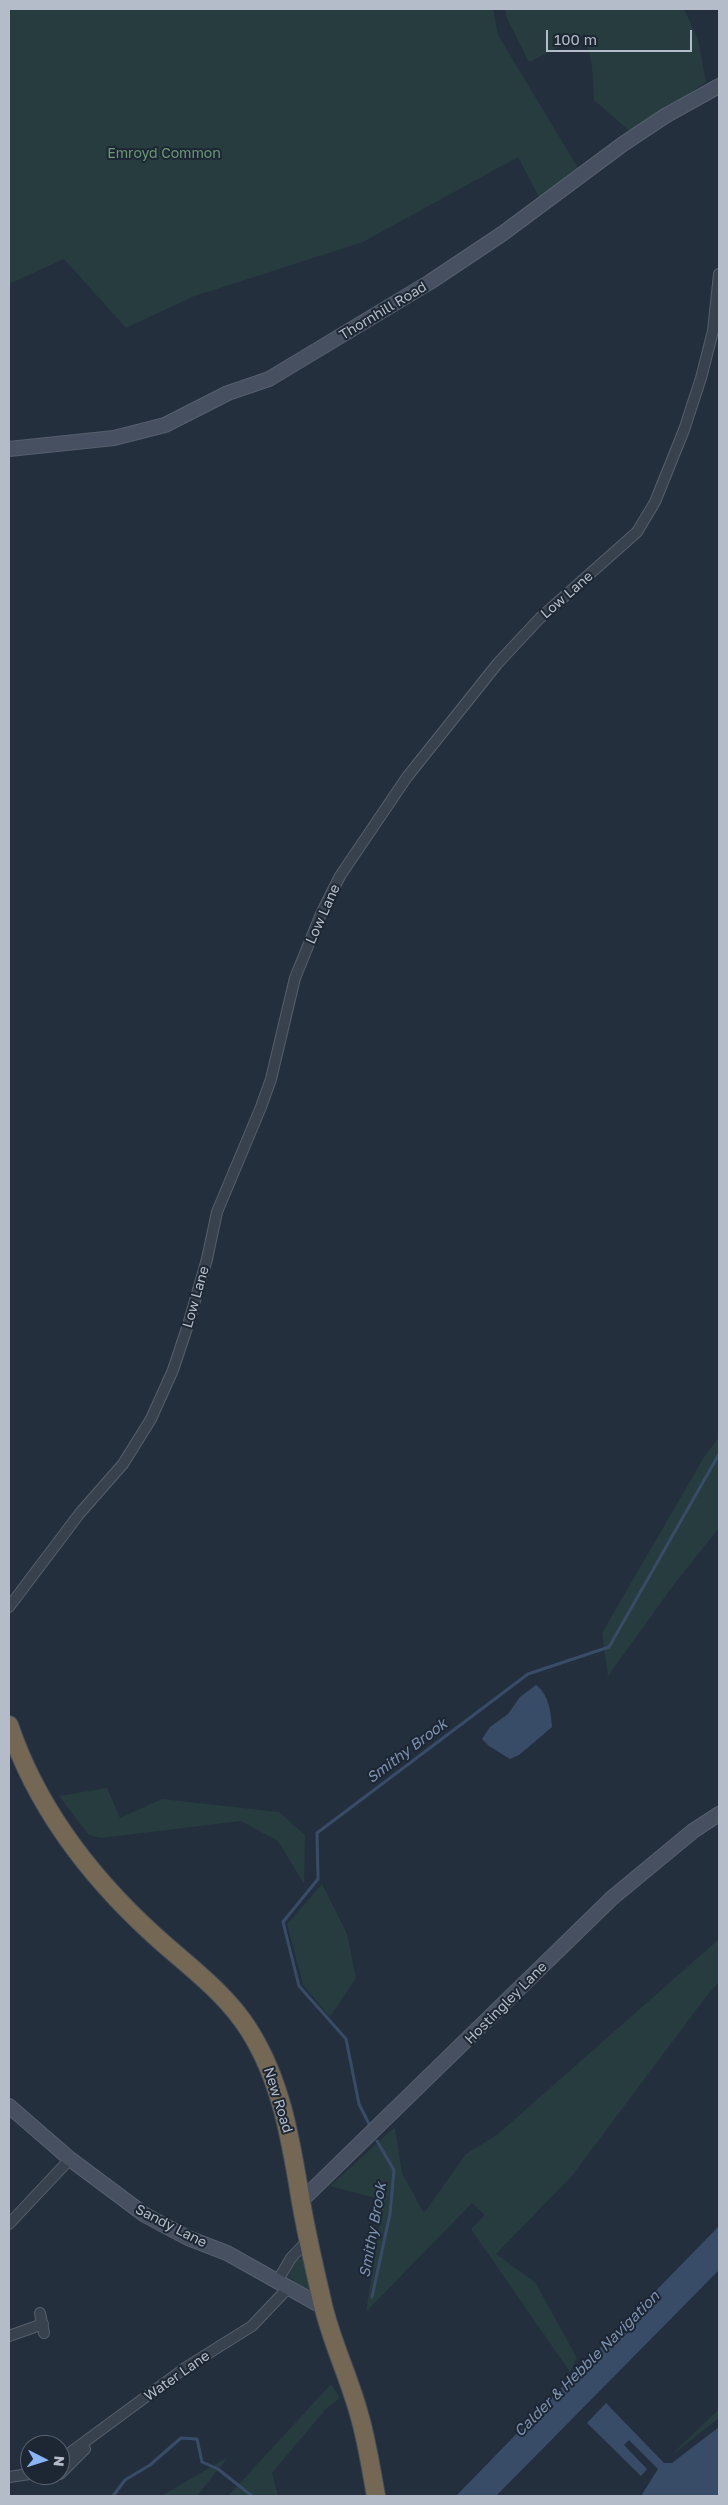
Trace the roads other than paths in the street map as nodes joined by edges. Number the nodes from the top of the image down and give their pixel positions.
1 (719, 86) edge
2 (719, 274) edge
3 (9, 450) edge
4 (9, 1607) edge
5 (9, 1725) edge
6 (719, 1814) edge
7 (9, 2106) edge
8 (70, 2159) junction
9 (301, 2201) junction
10 (9, 2224) edge
11 (308, 2240) junction
12 (284, 2284) junction
13 (323, 2307) junction
14 (40, 2313) dead end
15 (9, 2336) edge
16 (83, 2444) junction
17 (70, 2453) edge
18 (70, 2464) edge
19 (376, 2496) edge

1 - 3 street, Thornhill Road
2 - 4 street, Low Lane
5 - 9 highway, New Road
6 - 9 street, Hostingley Lane
7 - 8 street, Sandy Lane
8 - 10 street
8 - 12 street, Sandy Lane
9 - 11 highway, New Road
11 - 12 street, Water Lane
11 - 13 highway, New Road
12 - 13 street, Sandy Lane
12 - 16 street, Water Lane
13 - 19 highway, New Road
14 - 15 street
16 - 17 street, Water Lane
16 - 18 street

